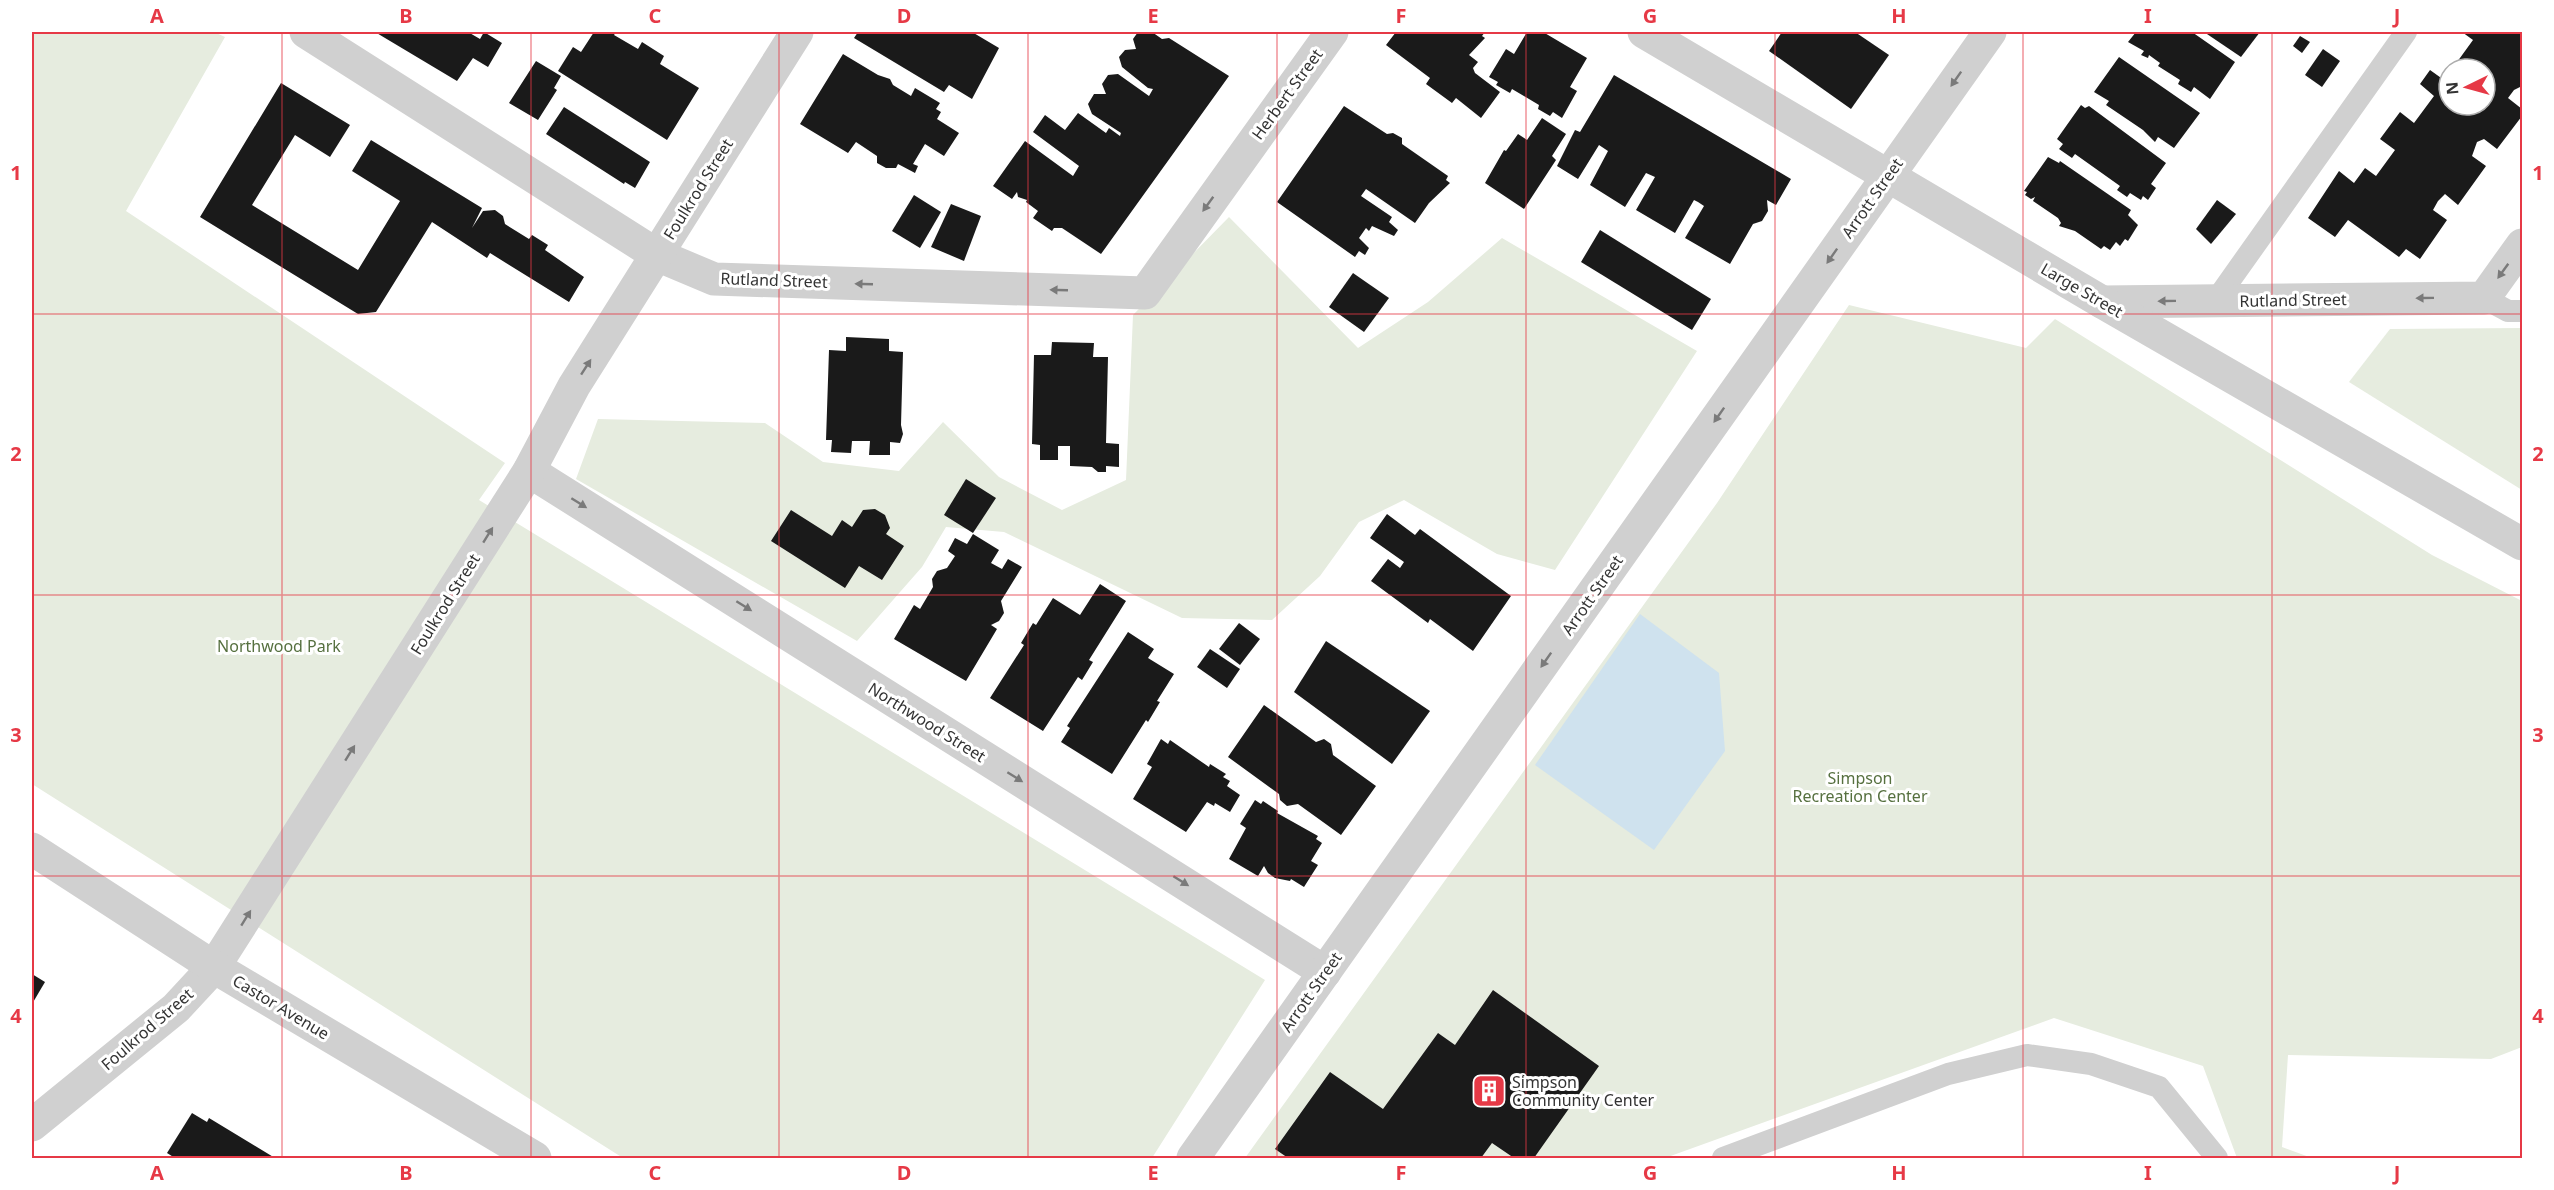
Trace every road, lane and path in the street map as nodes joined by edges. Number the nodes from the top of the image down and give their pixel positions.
1 (797, 32) edge
2 (1332, 32) edge
3 (1644, 32) edge
4 (1990, 32) edge
5 (2406, 32) edge
6 (313, 33) edge
7 (1242, 157) joint
8 (1888, 176) junction
9 (2523, 244) edge
10 (657, 255) junction
11 (2484, 298) junction
12 (2216, 300) junction
13 (2102, 302) junction
14 (2523, 311) edge
15 (529, 471) junction
16 (2523, 544) edge
17 (32, 849) edge
18 (214, 967) junction
19 (1325, 972) junction
20 (32, 1125) edge
21 (535, 1158) edge
22 (1194, 1158) edge
23 (1723, 1158) edge
24 (2217, 1158) edge

1 - 10 street, Foulkrod Street
2 - 7 street, Herbert Street
3 - 8 street, Large Street
4 -> 8 street, Arrott Street
5 - 12 lane
6 - 10 street, Rutland Street
7 -> 10 street, Rutland Street
8 - 13 street, Large Street
8 -> 19 street, Arrott Street
9 -> 11 street
15 -> 10 street, Foulkrod Street
11 -> 12 street, Rutland Street
11 - 14 lane
12 -> 13 street, Rutland Street
13 - 16 street, Large Street
18 -> 15 street, Foulkrod Street
15 -> 19 street, Northwood Street
17 - 18 street, Castor Avenue
18 - 20 street, Foulkrod Street
18 - 21 street, Castor Avenue
19 - 22 street, Arrott Street
23 - 24 lane

